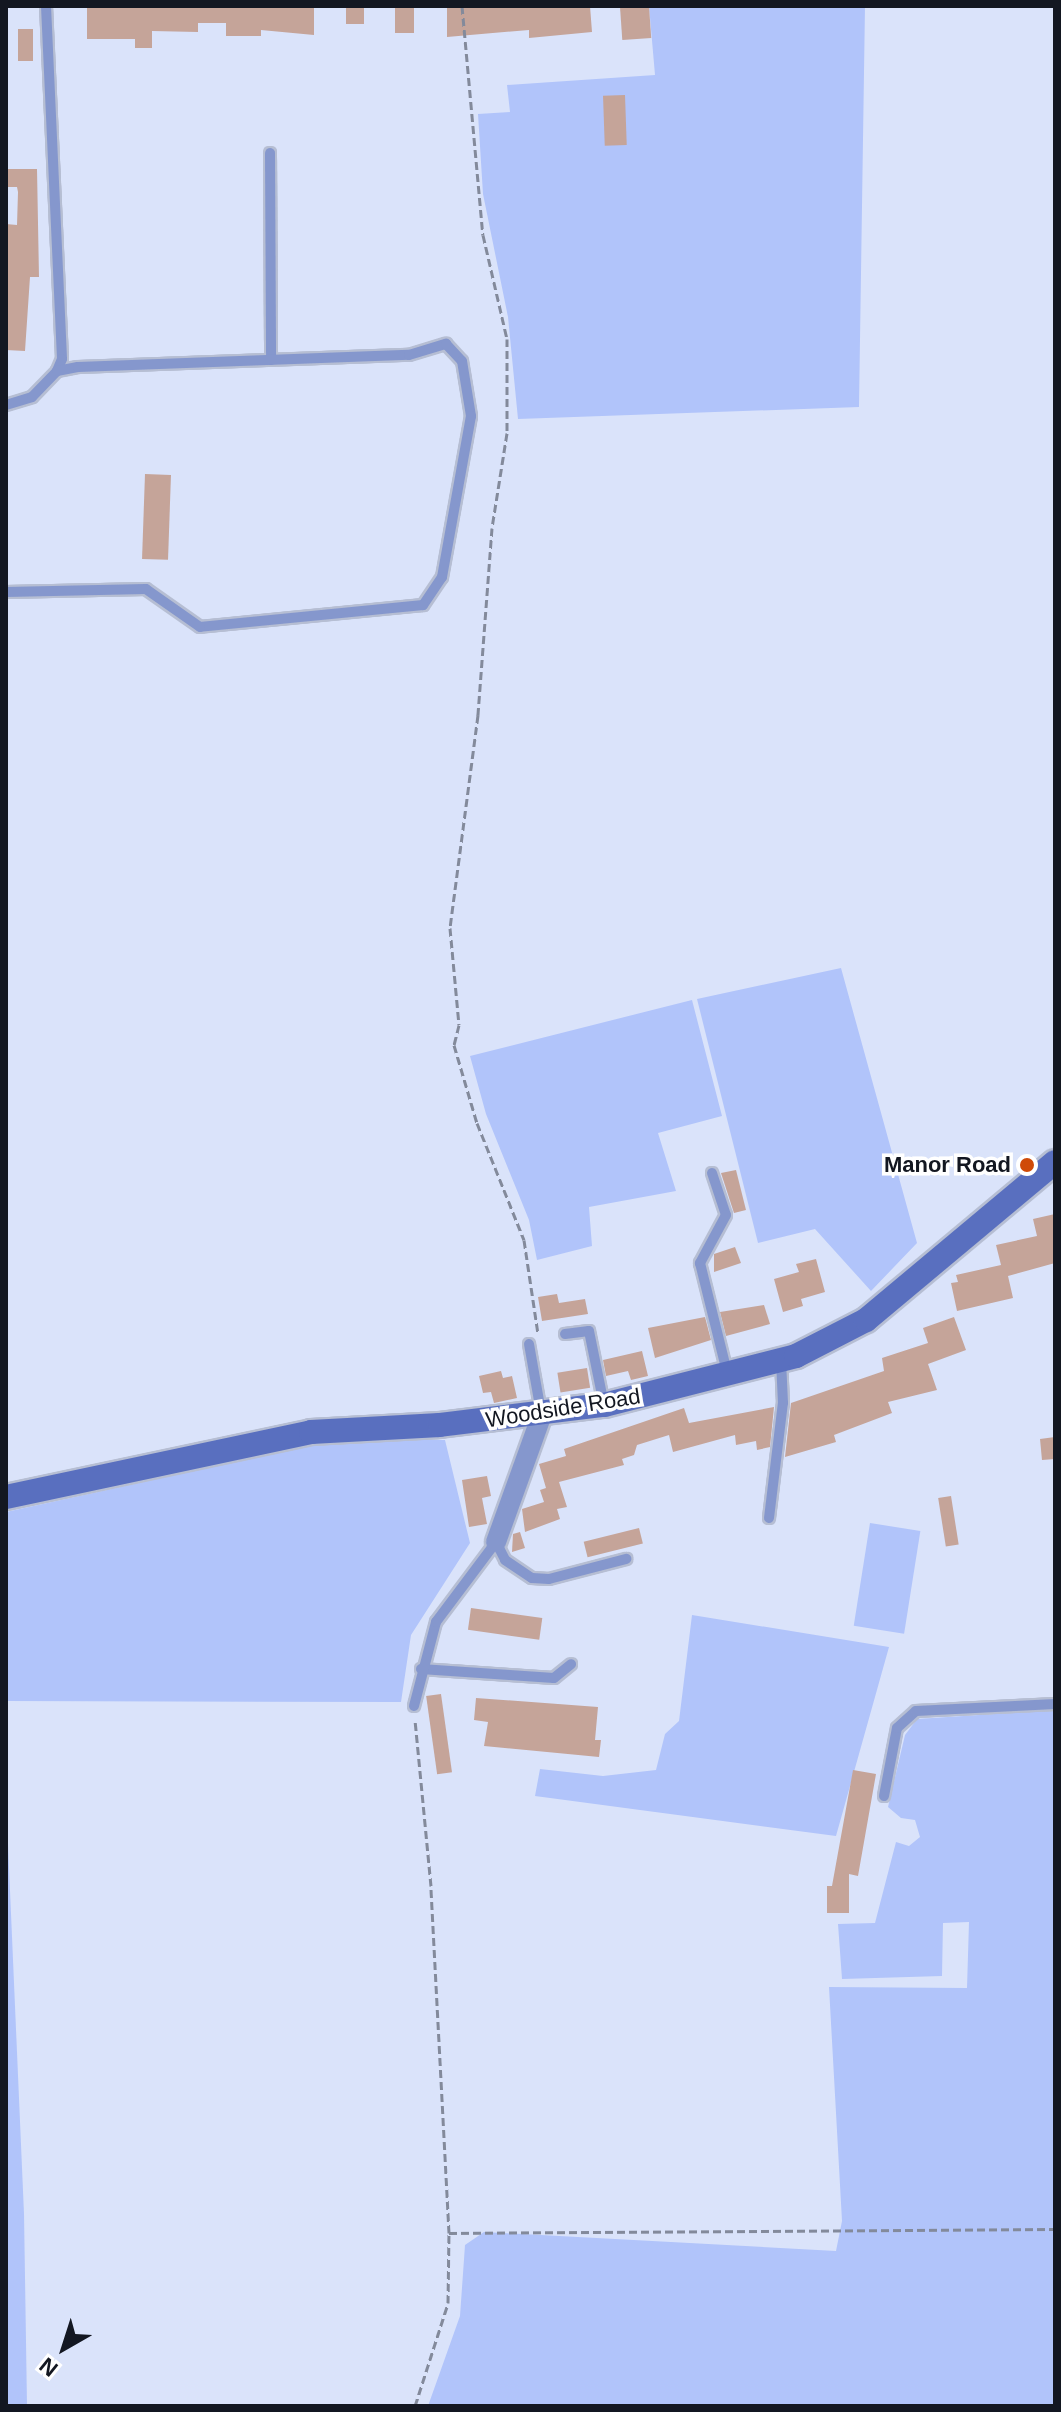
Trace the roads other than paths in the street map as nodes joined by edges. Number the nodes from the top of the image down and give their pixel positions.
1 (46, 6) edge
2 (270, 153) dead end
3 (271, 360) junction
4 (57, 371) junction
5 (6, 405) edge
6 (6, 592) edge
7 (1055, 1162) edge
8 (712, 1173) dead end
9 (565, 1334) dead end
10 (529, 1344) dead end
11 (781, 1360) junction
12 (728, 1374) junction
13 (604, 1405) junction
14 (542, 1414) junction
15 (6, 1497) edge
16 (769, 1518) dead end
17 (496, 1542) junction
18 (626, 1559) dead end
19 (571, 1664) dead end
20 (421, 1669) junction
21 (1055, 1704) edge
22 (414, 1706) road end
23 (884, 1796) dead end

1 - 4 lane
2 - 3 lane
3 - 4 lane
3 - 6 lane
4 - 5 lane
7 - 11 street, Woodside Road
8 - 12 lane
9 - 13 lane
10 - 14 lane
11 - 12 street, Woodside Road
11 - 16 lane
12 - 13 street, Woodside Road
13 - 14 street, Woodside Road
14 - 15 street, Woodside Road
14 - 17 street
17 - 18 lane
17 - 20 lane
19 - 20 lane
20 - 22 lane
21 - 23 lane

